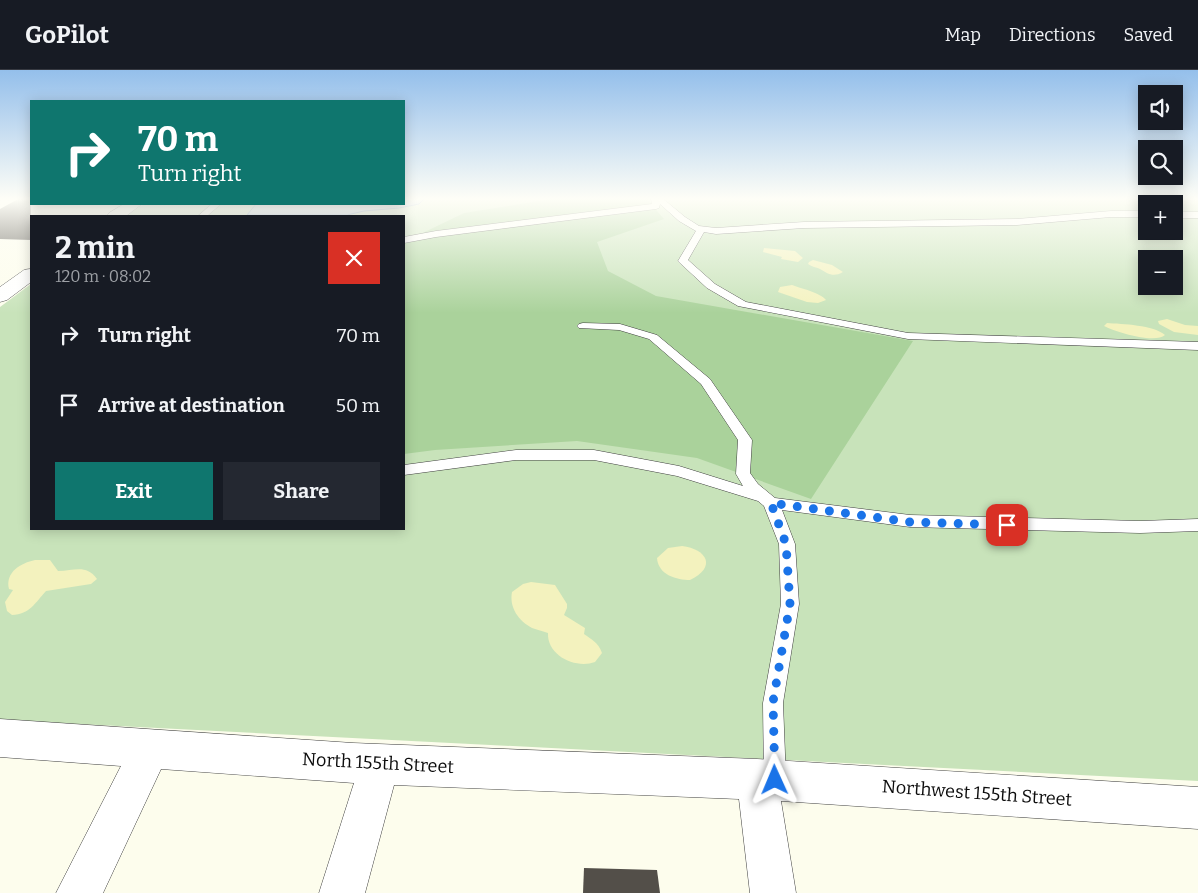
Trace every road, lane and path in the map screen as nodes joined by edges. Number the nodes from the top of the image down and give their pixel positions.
1 (423, 236) edge
2 (697, 236) edge
3 (405, 240) edge
4 (30, 275) edge
5 (1, 295) edge
6 (583, 326) dead end
7 (1198, 346) edge
8 (405, 470) edge
9 (767, 500) junction
10 (1198, 525) edge
11 (0, 738) edge
12 (150, 749) junction
13 (380, 764) junction
14 (766, 779) junction
15 (1198, 808) edge
16 (78, 893) edge
17 (342, 893) edge
18 (773, 893) edge

1 - 3 lane
2 - 7 lane
4 - 5 street
6 - 9 lane
8 - 9 lane
9 - 10 lane
9 - 14 lane
11 - 12 street, North 155th Street
12 - 13 street, North 155th Street
12 - 16 street
13 - 14 street, North 155th Street
13 - 17 street
14 - 15 street, Northwest 155th Street
14 - 18 street

